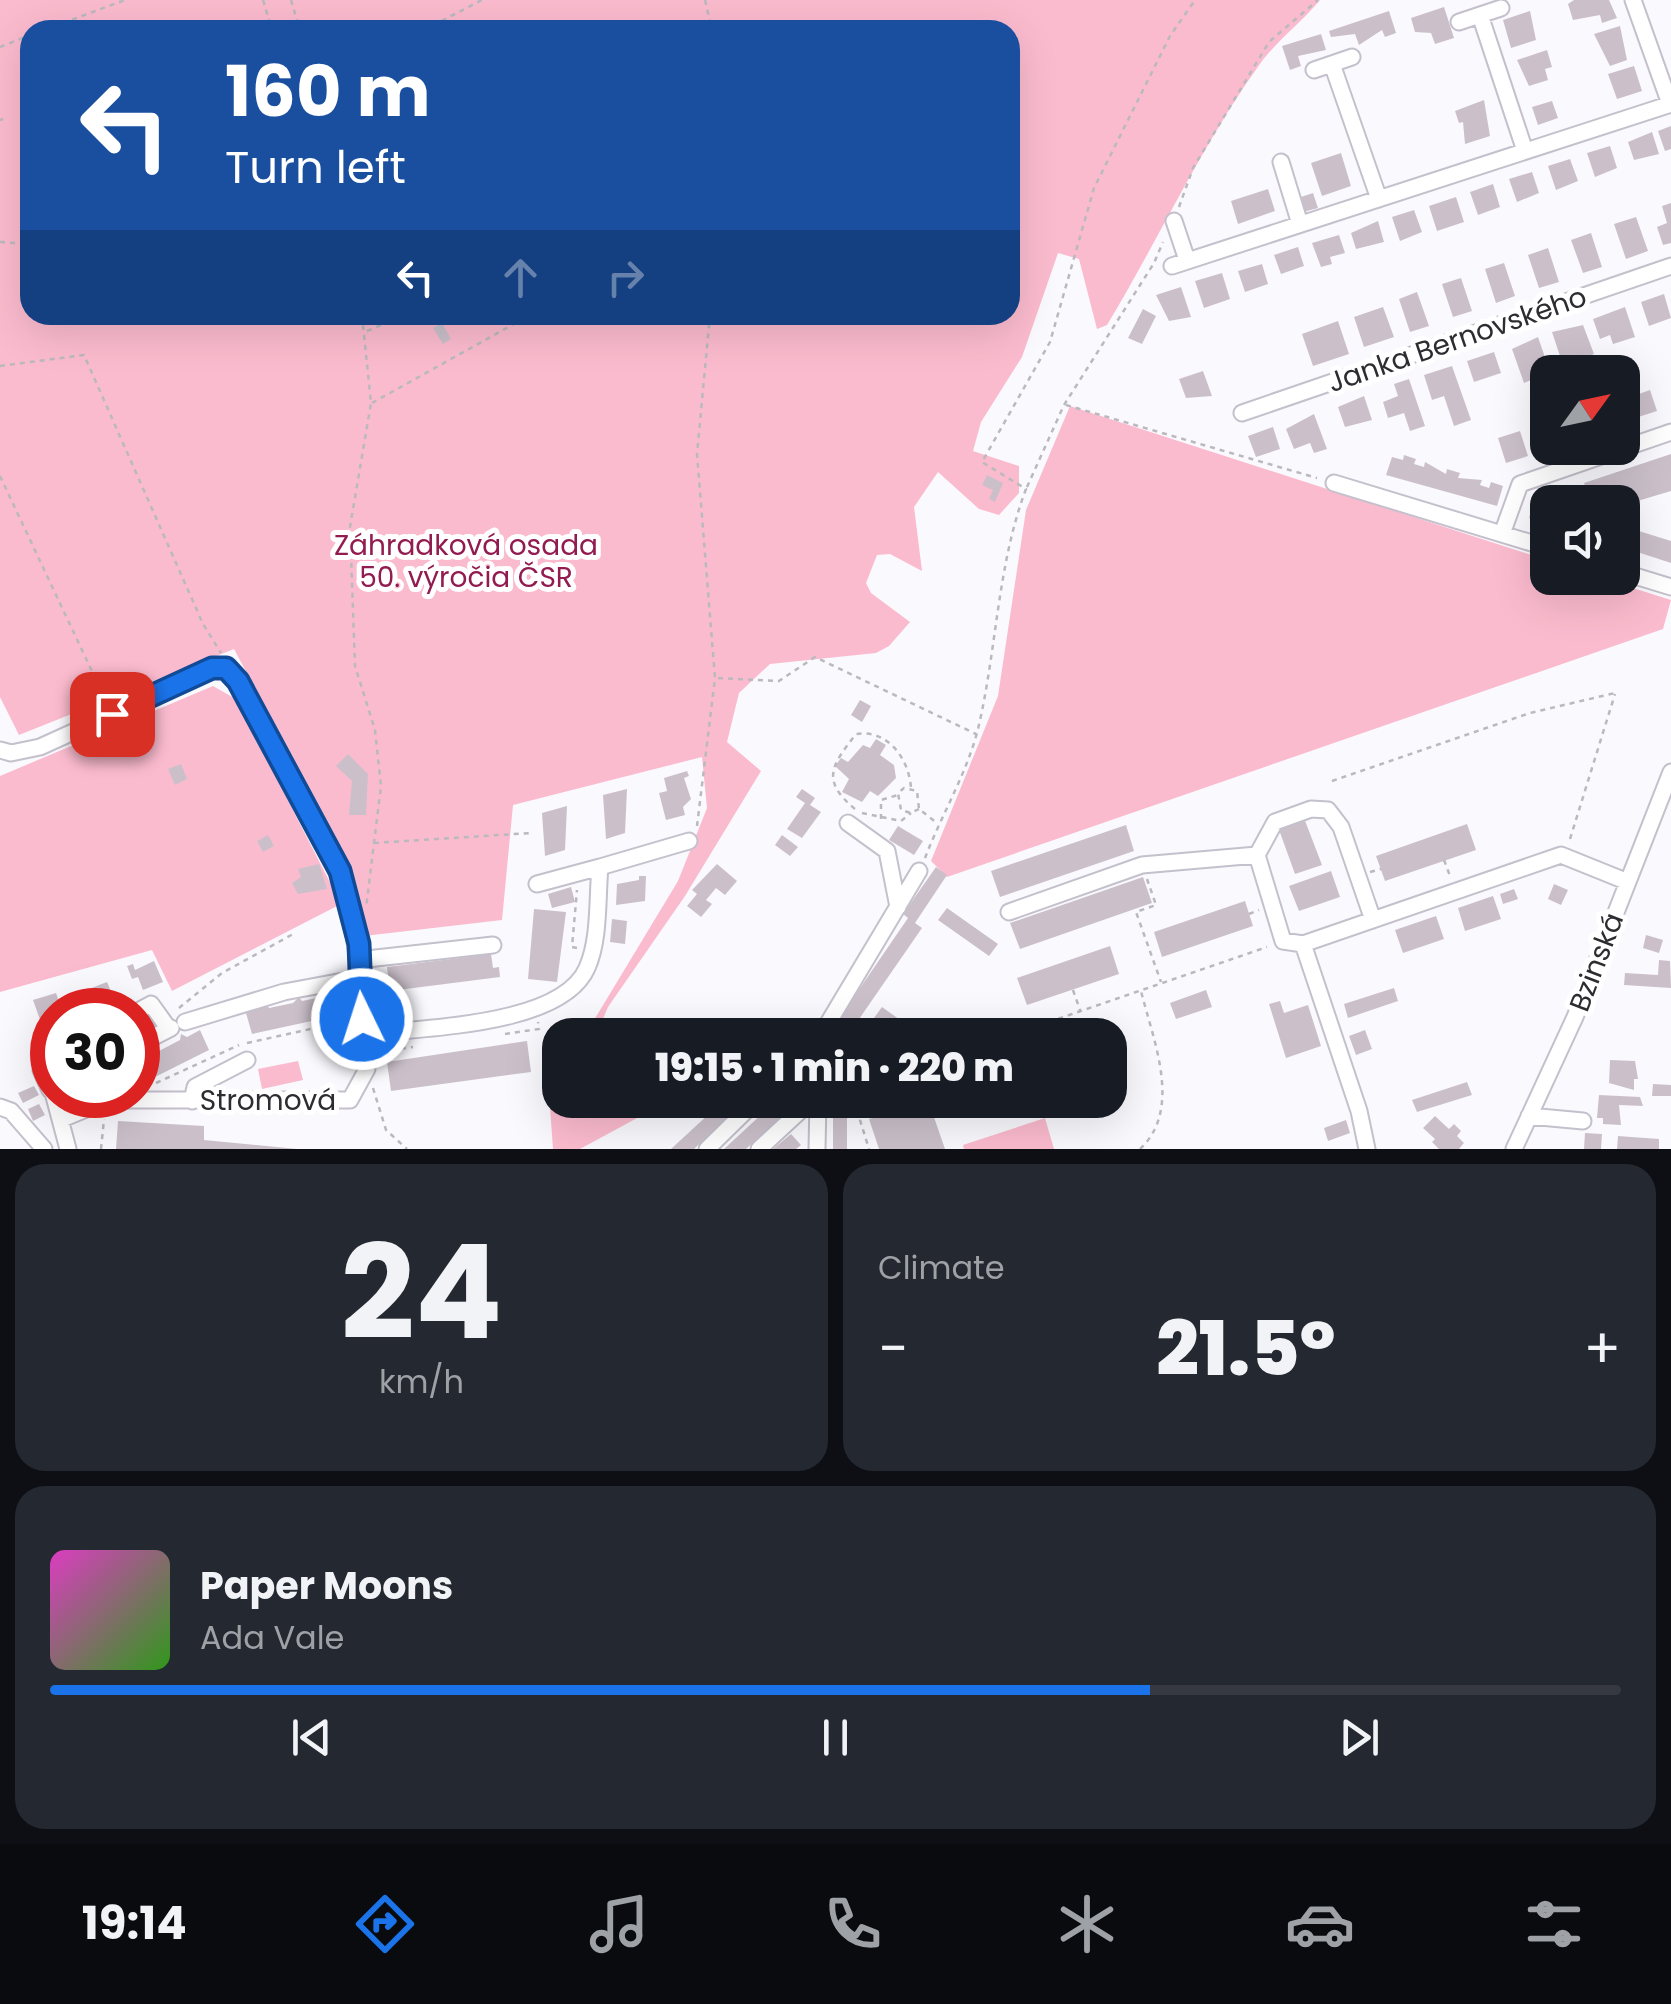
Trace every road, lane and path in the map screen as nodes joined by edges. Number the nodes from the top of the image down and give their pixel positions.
1 (125, 0) edge
2 (482, 0) edge
3 (1196, 0) edge
4 (1318, 0) edge
5 (1634, 0) edge
6 (1502, 8) dead end
7 (1480, 15) junction
8 (71, 20) edge
9 (443, 20) edge
10 (1458, 22) dead end
11 (1352, 57) dead end
12 (1332, 64) junction
13 (1314, 70) dead end
14 (1671, 104) edge
15 (1525, 152) junction
16 (1281, 162) dead end
17 (1379, 199) junction
18 (1174, 221) junction
19 (1300, 224) junction
20 (1671, 266) edge
21 (364, 325) edge
22 (381, 325) edge
23 (512, 325) edge
24 (709, 325) edge
25 (365, 332) junction
26 (0, 366) edge
27 (371, 404) junction
28 (1064, 405) junction
29 (1242, 413) dead end
30 (1671, 432) edge
31 (0, 476) edge
32 (1334, 483) joint
33 (1026, 489) junction
34 (1502, 534) junction
35 (1530, 543) edge
36 (1640, 578) edge
37 (1671, 587) edge
38 (222, 654) dead end
39 (715, 678) junction
40 (108, 705) dead end
41 (977, 734) junction
42 (0, 750) edge
43 (1671, 772) edge
44 (1332, 781) dead end
45 (911, 788) junction
46 (898, 795) junction
47 (919, 809) junction
48 (911, 813) junction
49 (881, 820) junction
50 (848, 822) dead end
51 (938, 824) junction
52 (530, 834) dead end
53 (689, 841) joint
54 (374, 842) junction
55 (1257, 855) junction
56 (1565, 855) junction
57 (1142, 865) junction
58 (600, 867) junction
59 (919, 872) joint
60 (573, 874) junction
61 (1628, 882) junction
62 (537, 884) dead end
63 (898, 907) junction
64 (1009, 912) dead end
65 (1374, 920) junction
66 (295, 933) dead end
67 (1283, 941) junction
68 (1303, 944) junction
69 (493, 945) dead end
70 (572, 947) dead end
71 (358, 952) junction
72 (359, 978) junction
73 (1161, 983) junction
74 (1073, 990) dead end
75 (1140, 990) junction
76 (1080, 1011) junction
77 (160, 1013) edge
78 (831, 1018) edge
79 (1060, 1018) edge
80 (173, 1026) junction
81 (160, 1033) edge
82 (363, 1035) junction
83 (247, 1060) dead end
84 (363, 1083) junction
85 (160, 1101) edge
86 (192, 1101) junction
87 (0, 1107) edge
88 (1529, 1116) junction
89 (67, 1118) edge
90 (103, 1118) edge
91 (739, 1118) edge
92 (794, 1118) edge
93 (816, 1118) edge
94 (861, 1118) edge
95 (62, 1120) joint
96 (1583, 1121) dead end
97 (44, 1149) edge
98 (68, 1149) edge
99 (102, 1149) edge
100 (407, 1149) edge
101 (707, 1149) edge
102 (759, 1149) edge
103 (817, 1149) edge
104 (869, 1149) edge
105 (1140, 1149) edge
106 (1367, 1149) edge
107 (1514, 1149) edge

1 - 8 path
2 - 9 path
3 - 33 path
4 - 18 path
5 - 14 street
6 - 7 street
7 - 10 street
7 - 15 street
11 - 12 street
12 - 13 street
12 - 17 street
14 - 15 street
15 - 17 street
16 - 19 street
17 - 19 street
18 - 19 street
18 - 28 path
20 - 29 street, Janka Bernovského
21 - 25 path
22 - 25 path
23 - 27 path
24 - 39 path
25 - 27 path
26 - 38 path
27 - 54 path
28 - 32 path
28 - 33 path
30 - 34 street
31 - 40 path
32 - 34 street
33 - 41 path
34 - 35 street
36 - 37 street
39 - 41 path
39 - 53 path
41 - 51 path
42 - 71 street, Stromová
43 - 61 street, Bzinská
44 - 56 path
45 - 46 path
45 - 47 path
45 - 49 path
46 - 48 path
46 - 49 path
47 - 48 path
47 - 51 path
48 - 49 path
50 - 63 street
51 - 59 path
52 - 54 path
53 - 58 street
54 - 71 path
55 - 57 street
55 - 65 street
55 - 67 street
56 - 61 street
56 - 65 street
57 - 64 street
57 - 73 path
58 - 60 street
58 - 82 street
59 - 63 street
60 - 62 street
60 - 70 path
61 - 88 street, Bzinská
63 - 78 street
65 - 68 street
66 - 80 path
67 - 68 street
67 - 73 path
68 - 106 street
69 - 71 street
71 - 72 street, Stromová
72 - 80 street
72 - 82 street, Stromová
73 - 75 path
74 - 76 path
75 - 76 path
75 - 105 path
76 - 79 path
77 - 80 street
80 - 81 street
82 - 84 street, Stromová
83 - 86 street
84 - 86 street, Stromová
84 - 100 path
85 - 86 street, Stromová
87 - 97 street
88 - 96 street
88 - 107 street, Bzinská
89 - 95 street, Stromová
90 - 99 path
91 - 101 street
92 - 102 street
93 - 103 street
94 - 104 path
95 - 98 street

